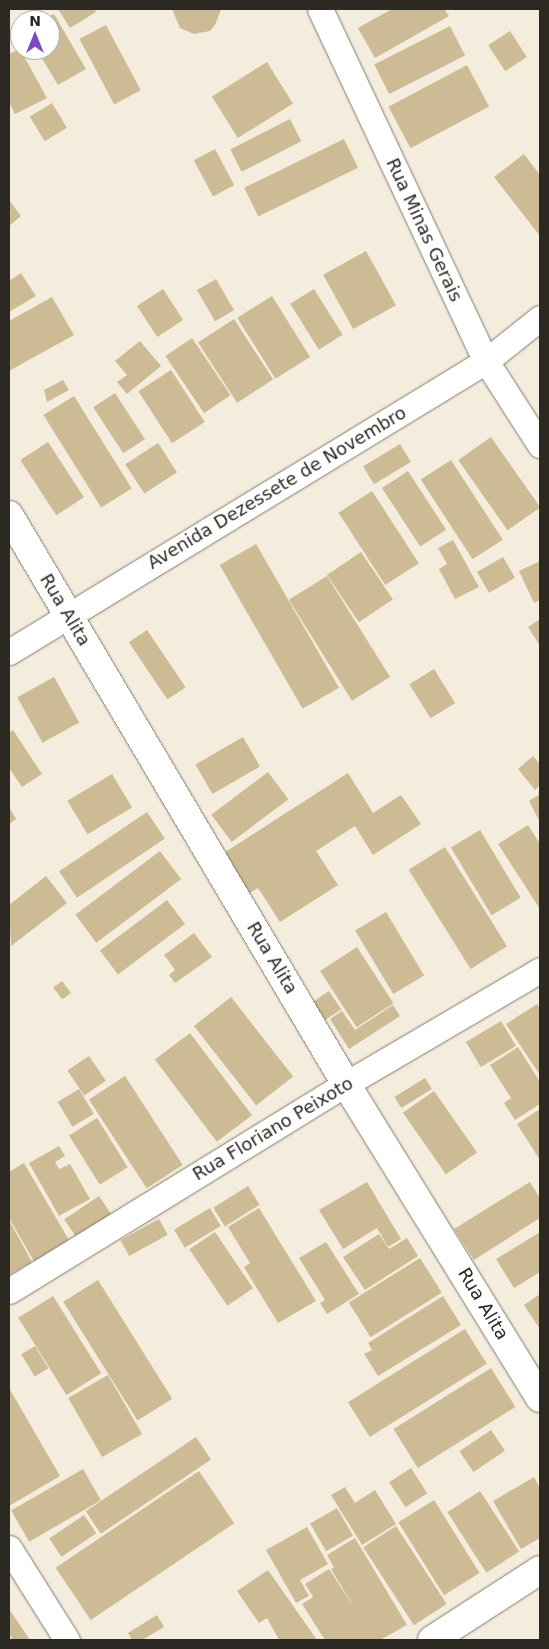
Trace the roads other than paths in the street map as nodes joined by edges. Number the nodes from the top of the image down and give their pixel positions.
1 (320, 9) edge
2 (540, 318) edge
3 (486, 361) junction
4 (540, 445) edge
5 (9, 515) edge
6 (68, 615) junction
7 (9, 652) edge
8 (540, 970) edge
9 (346, 1084) junction
10 (9, 1291) edge
11 (540, 1398) edge
12 (9, 1548) edge
13 (540, 1570) edge
14 (67, 1640) edge
15 (432, 1640) edge

1 - 3 street, Rua Minas Gerais
2 - 3 street, Avenida Dezessete de Novembro
3 - 4 street, Rua Minas Gerais
3 - 6 street, Avenida Dezessete de Novembro
5 - 6 street, Rua Alita
6 - 7 street, Avenida Dezessete de Novembro
6 - 9 street, Rua Alita
8 - 9 street, Rua Floriano Peixoto
9 - 10 street, Rua Floriano Peixoto
9 - 11 street, Rua Alita
12 - 14 street
13 - 15 street

